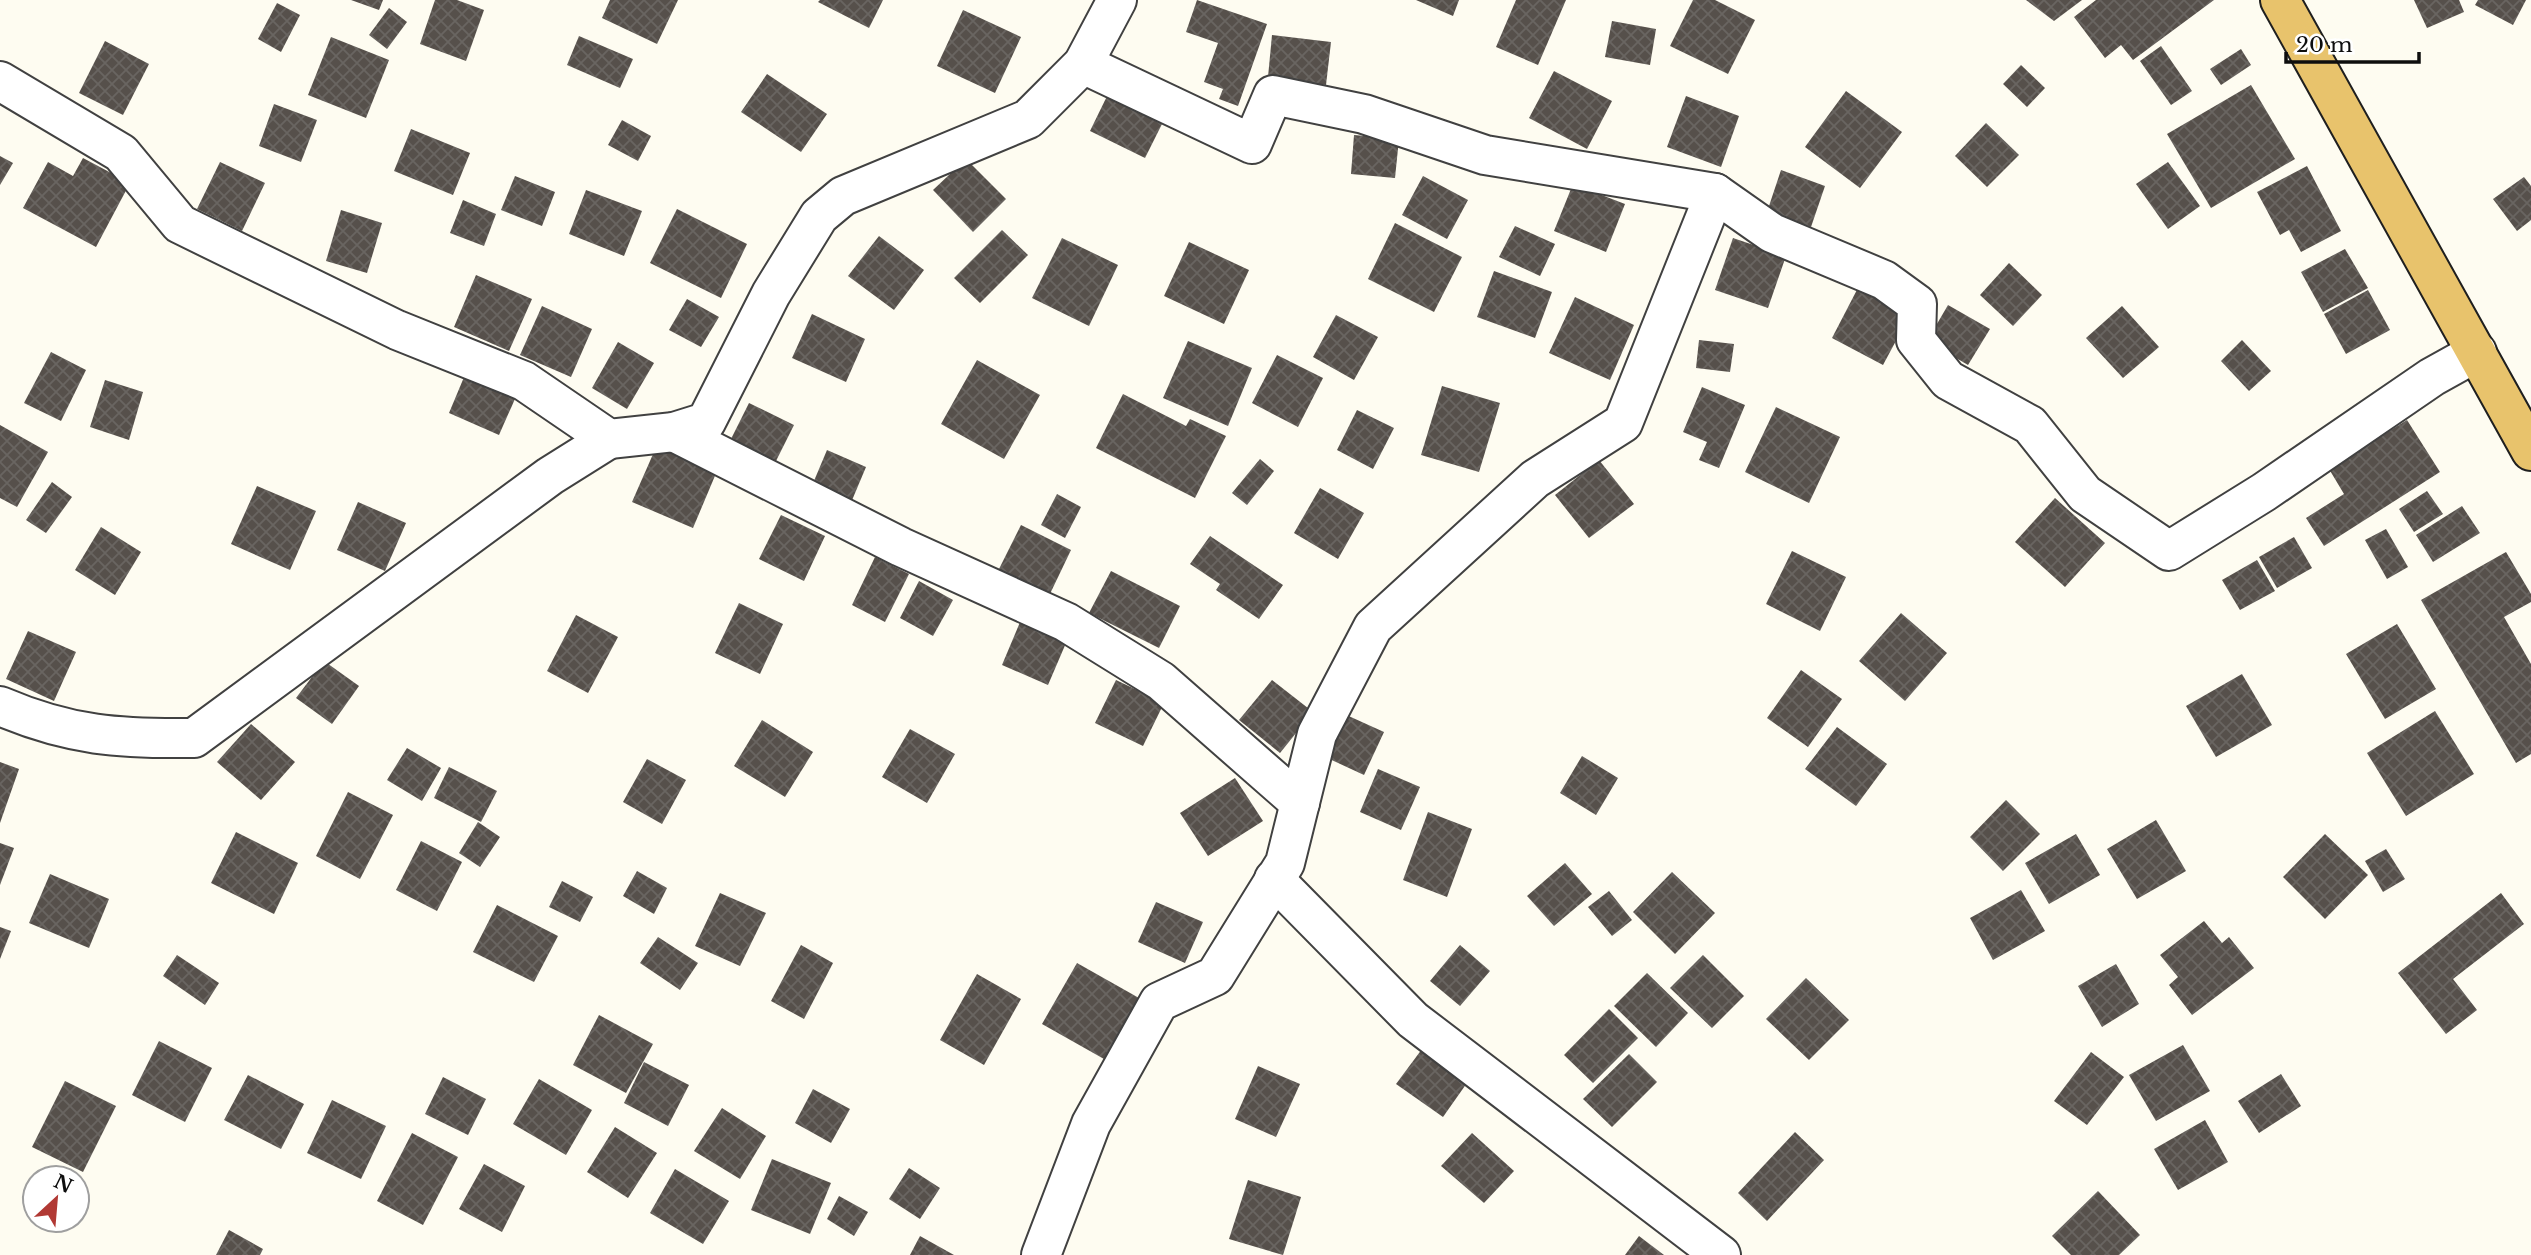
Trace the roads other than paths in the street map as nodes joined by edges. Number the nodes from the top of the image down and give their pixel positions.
1 (1116, 0) edge
2 (2280, 0) edge
3 (1083, 64) junction
4 (0, 81) edge
5 (1715, 193) junction
6 (2477, 352) junction
7 (674, 432) junction
8 (609, 439) junction
9 (2531, 451) edge
10 (0, 706) edge
11 (1300, 803) junction
12 (1274, 879) junction
13 (1041, 1255) edge
14 (1721, 1255) edge

1 - 3 street
2 - 6 highway
3 - 5 street
3 - 7 street
4 - 8 street
5 - 6 street
5 - 11 street
6 - 9 highway
7 - 8 street
7 - 11 street
8 - 10 street
11 - 12 street
12 - 13 street
12 - 14 street

